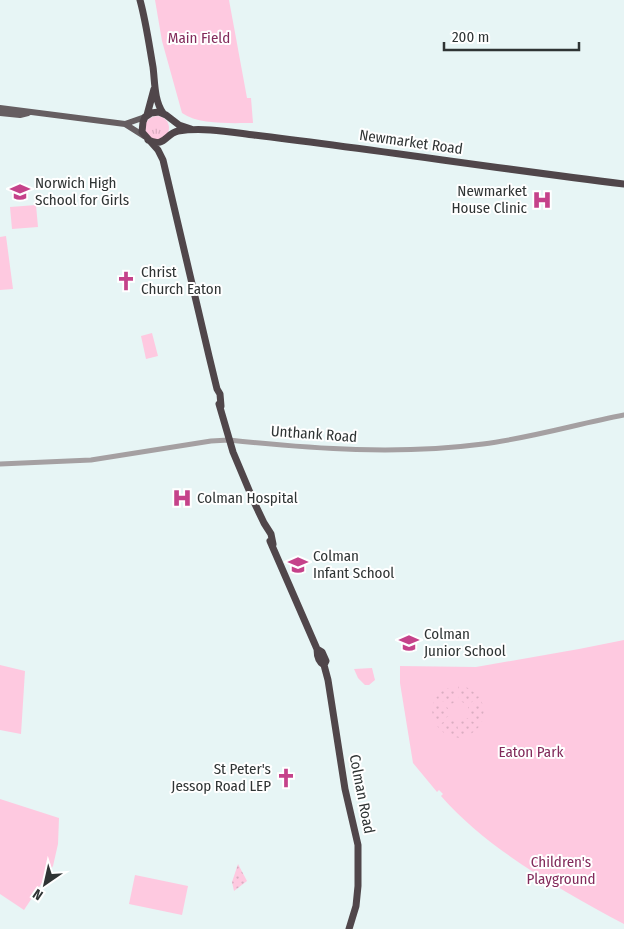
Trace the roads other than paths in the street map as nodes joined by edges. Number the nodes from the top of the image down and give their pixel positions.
1 (140, 0) edge
2 (155, 88) junction
3 (0, 108) edge
4 (0, 113) edge
5 (29, 113) junction
6 (163, 113) junction
7 (146, 116) junction
8 (170, 119) junction
9 (126, 124) junction
10 (194, 130) junction
11 (146, 138) junction
12 (168, 138) junction
13 (163, 160) junction
14 (624, 184) edge
15 (624, 415) edge
16 (229, 440) junction
17 (0, 464) edge
18 (349, 929) edge

1 - 2 highway
2 - 6 highway
2 - 7 highway
3 - 5 main road
4 - 5 main road
5 - 9 main road
6 - 7 highway
6 - 8 highway, Newmarket Road
7 - 9 main road
7 - 11 highway
8 - 10 highway, Newmarket Road
8 - 12 highway
9 - 11 main road
10 - 12 highway, Newmarket Road
10 - 14 highway, Newmarket Road
11 - 12 highway, Newmarket Road
11 - 13 highway
12 - 13 highway
13 - 16 highway, Colman Road
15 - 16 street, Unthank Road
16 - 17 street, Unthank Road
16 - 18 highway, Colman Road

